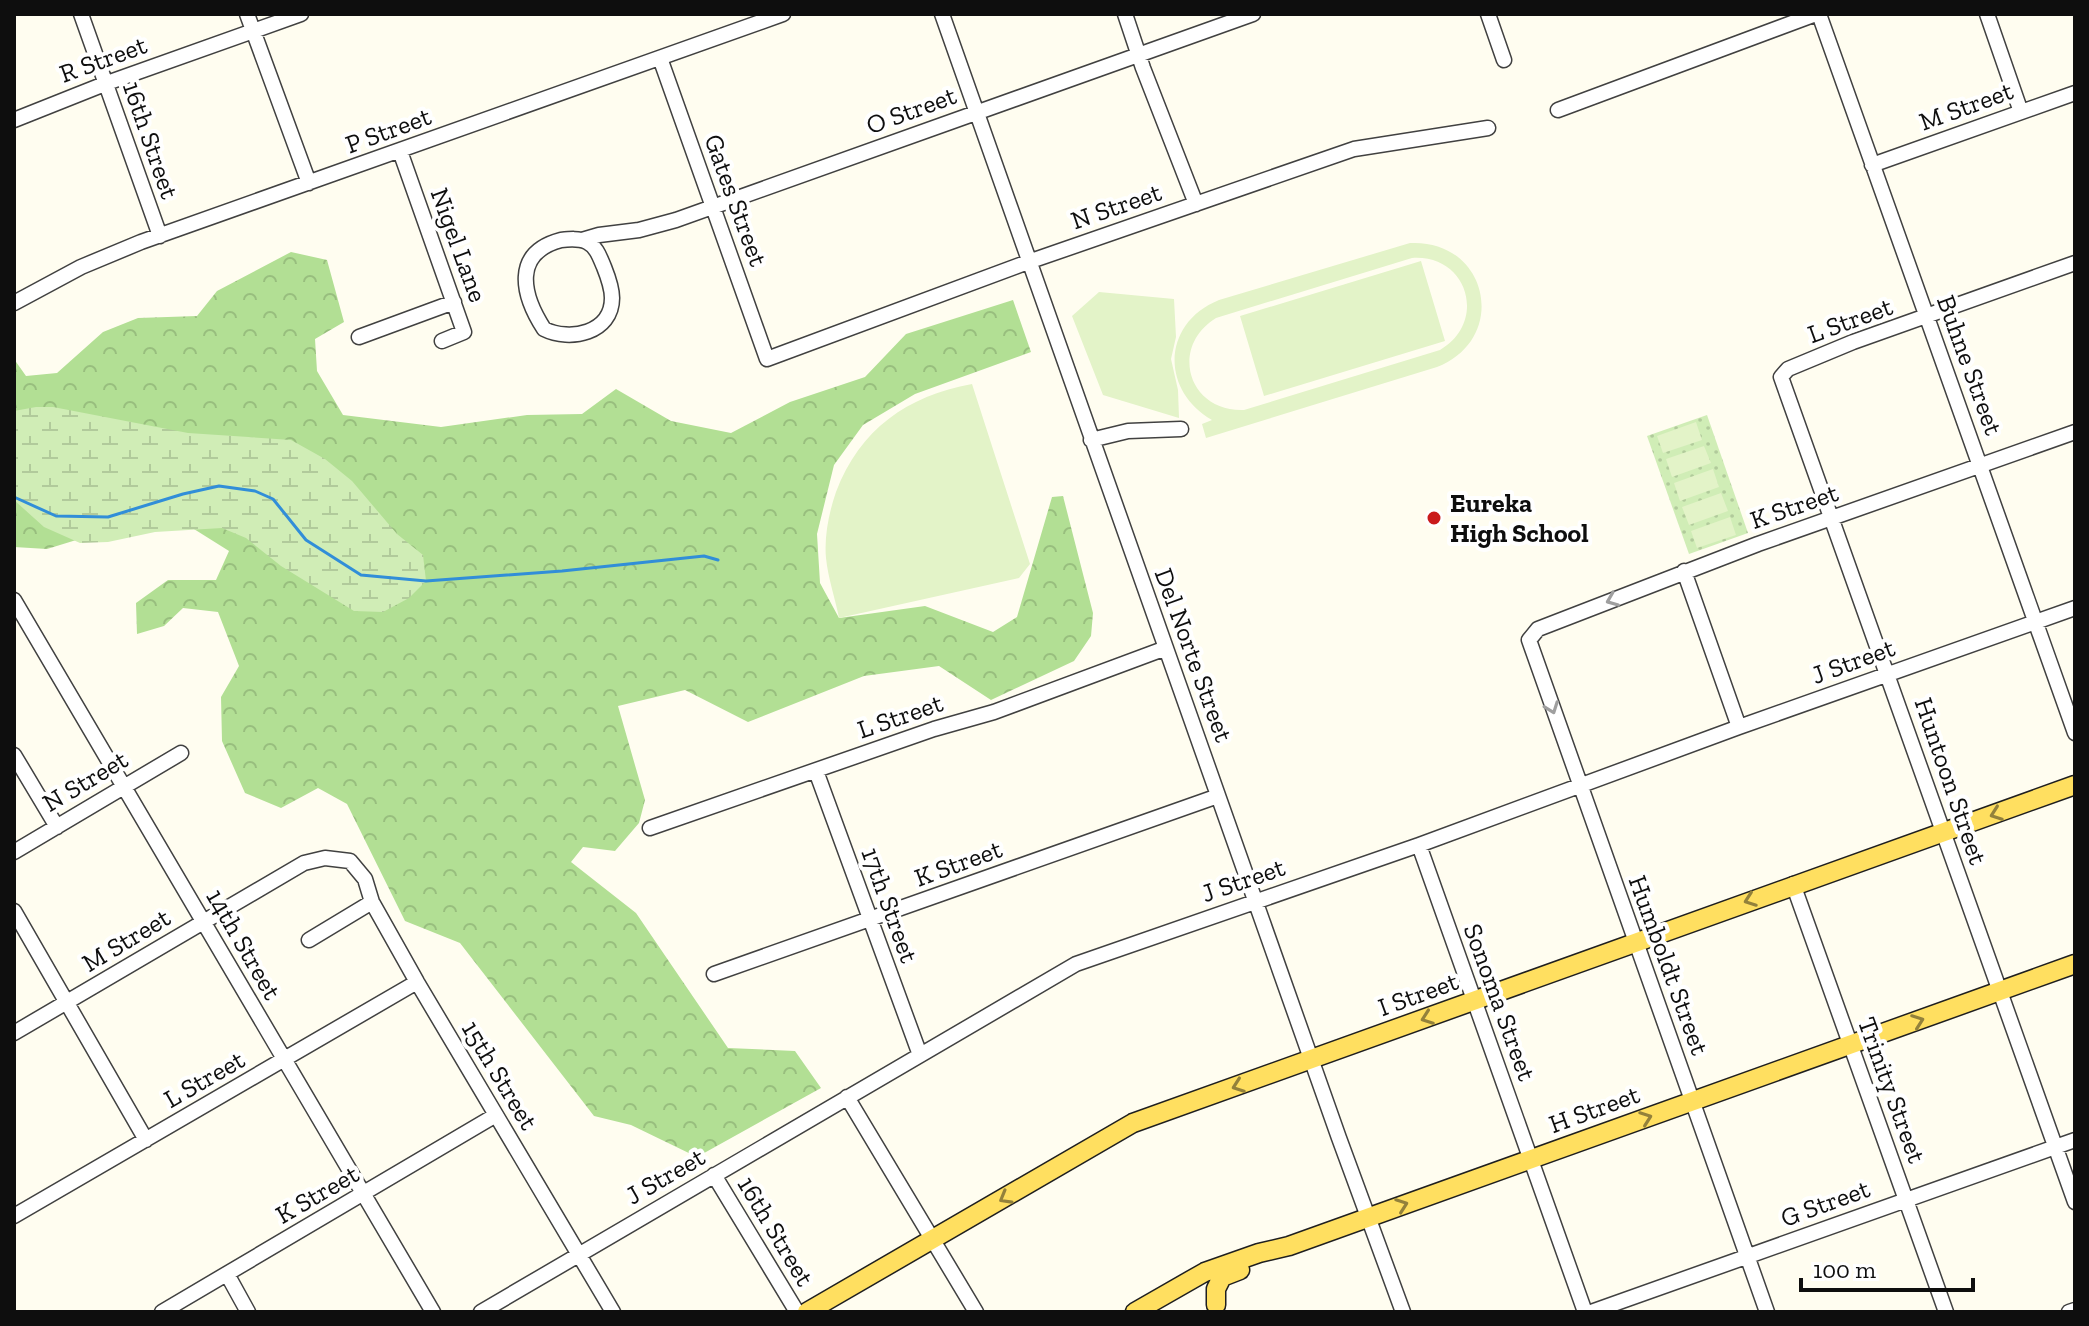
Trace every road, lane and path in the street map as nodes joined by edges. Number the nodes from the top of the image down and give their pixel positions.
1 (81, 14) edge
2 (247, 14) edge
3 (301, 14) edge
4 (783, 14) edge
5 (942, 14) edge
6 (1125, 14) edge
7 (1253, 14) edge
8 (1488, 14) edge
9 (1817, 14) edge
10 (1987, 14) edge
11 (253, 31) junction
12 (1139, 55) junction
13 (660, 58) junction
14 (1504, 60) dead end
15 (107, 83) junction
16 (2075, 93) edge
17 (1558, 110) dead end
18 (975, 112) junction
19 (2021, 112) junction
20 (14, 120) edge
21 (1488, 128) dead end
22 (400, 151) junction
23 (1872, 165) junction
24 (309, 183) junction
25 (1196, 204) junction
26 (712, 207) junction
27 (160, 236) junction
28 (582, 240) junction
29 (1028, 262) junction
30 (2075, 263) edge
31 (16, 298) edge
32 (454, 302) junction
33 (1928, 317) junction
34 (359, 337) dead end
35 (442, 341) dead end
36 (767, 359) joint
37 (1781, 377) joint
38 (1181, 429) dead end
39 (2075, 432) edge
40 (1091, 440) junction
41 (1980, 466) junction
42 (1831, 518) junction
43 (1684, 571) junction
44 (14, 600) edge
45 (2075, 608) edge
46 (2036, 622) junction
47 (1532, 634) joint
48 (1166, 648) junction
49 (1887, 674) junction
50 (1739, 727) junction
51 (2075, 733) edge
52 (181, 753) dead end
53 (14, 755) edge
54 (816, 771) junction
55 (122, 785) junction
56 (2075, 785) edge
57 (1580, 787) junction
58 (1218, 796) junction
59 (57, 827) junction
60 (650, 828) dead end
61 (1944, 834) junction
62 (1419, 845) junction
63 (14, 852) edge
64 (350, 861) joint
65 (1793, 884) junction
66 (1255, 901) junction
67 (372, 902) junction
68 (14, 911) edge
69 (870, 919) junction
70 (204, 922) junction
71 (309, 940) dead end
72 (1635, 942) junction
73 (2075, 964) edge
74 (714, 974) dead end
75 (417, 982) junction
76 (2000, 991) junction
77 (67, 1002) junction
78 (1475, 1002) junction
79 (14, 1033) edge
80 (1850, 1045) junction
81 (920, 1055) junction
82 (284, 1059) junction
83 (1312, 1060) junction
84 (847, 1097) junction
85 (1692, 1102) junction
86 (496, 1115) junction
87 (146, 1140) junction
88 (2075, 1140) edge
89 (2055, 1147) junction
90 (1531, 1159) junction
91 (714, 1175) junction
92 (364, 1195) junction
93 (1905, 1200) junction
94 (2075, 1202) edge
95 (14, 1216) edge
96 (1369, 1217) junction
97 (933, 1240) junction
98 (1276, 1251) junction
99 (578, 1254) junction
100 (1747, 1256) junction
101 (227, 1274) junction
102 (1217, 1309) edge
103 (2075, 1310) edge
104 (162, 1312) edge
105 (248, 1312) edge
106 (433, 1312) edge
107 (481, 1312) edge
108 (613, 1312) edge
109 (797, 1312) edge
110 (807, 1312) edge
111 (976, 1312) edge
112 (1135, 1312) edge
113 (1151, 1312) edge
114 (1403, 1312) edge
115 (1585, 1312) edge
116 (1591, 1312) edge
117 (1767, 1312) edge
118 (1946, 1312) edge
119 (2069, 1312) edge

1 - 15 street, 16th Street
2 - 11 street
3 - 11 street, R Street
4 - 13 street, P Street
5 - 18 street, Del Norte Street
6 - 12 street
7 - 12 street, O Street
8 - 14 street
9 - 17 street
9 - 23 street, Buhne Street
10 - 19 street
11 - 15 street, R Street
11 - 24 street
12 - 18 street, O Street
12 - 25 street
13 - 22 street, P Street
13 - 26 street, Gates Street
15 - 20 street, R Street
15 - 27 street, 16th Street
16 - 19 street, M Street
18 - 26 street, O Street
18 - 29 street, Del Norte Street
19 - 23 street, M Street
21 - 25 street, N Street
22 - 24 street, P Street
22 - 32 street, Nigel Lane
23 - 33 street, Buhne Street
24 - 27 street, P Street
25 - 29 street, N Street
26 - 28 street, O Street
26 - 36 street, Gates Street
27 - 31 street, P Street
28 - 28 street
29 - 36 street, N Street
29 - 40 street, Del Norte Street
30 - 33 street, L Street
32 - 34 street
32 - 35 street, Nigel Lane
33 - 37 street, L Street
33 - 41 street, Buhne Street
37 - 42 street, Huntoon Street
38 - 40 street
39 - 41 street, K Street
40 - 48 street, Del Norte Street
41 - 42 street, K Street
41 - 46 street, Buhne Street
42 - 43 street, K Street
42 - 49 street, Huntoon Street
43 -> 47 street, K Street
43 - 50 street
44 - 55 street, 14th Street
45 - 46 street, J Street
46 - 49 street, J Street
46 - 51 street, Buhne Street
47 -> 57 street, Humboldt Street
48 - 54 street, L Street
48 - 58 street, Del Norte Street
49 - 50 street, J Street
49 - 61 street, Huntoon Street
50 - 57 street, J Street
52 - 55 street, N Street
53 - 59 street
54 - 60 street, L Street
54 - 69 street, 17th Street
55 - 59 street, N Street
55 - 70 street, 14th Street
56 -> 61 main road, I Street
57 - 62 street, J Street
57 - 72 street, Humboldt Street
58 - 66 street, Del Norte Street
58 - 69 street, K Street
59 - 63 street, N Street
61 - 65 main road, I Street
61 - 76 street, Huntoon Street
62 - 66 street, J Street
62 - 78 street, Sonoma Street
64 - 67 street, 15th Street
64 - 70 street, M Street
65 -> 72 main road, I Street
65 - 80 street, Trinity Street
66 - 81 street, J Street
66 - 83 street, Del Norte Street
67 - 71 street
67 - 75 street, 15th Street
68 - 77 street
69 - 74 street, K Street
69 - 81 street, 17th Street
70 - 77 street, M Street
70 - 82 street, 14th Street
72 - 78 main road, I Street
72 - 85 street, Humboldt Street
73 - 76 main road, H Street
75 - 82 street, L Street
75 - 86 street, 15th Street
80 -> 76 main road, H Street
76 - 89 street, Huntoon Street
77 - 79 street, M Street
77 - 87 street
78 -> 83 main road, I Street
78 - 90 street, Sonoma Street
80 - 85 main road, H Street
80 - 93 street, Trinity Street
81 - 84 street, J Street
82 - 87 street, L Street
82 - 92 street, 14th Street
83 - 96 street, Del Norte Street
83 -> 97 main road, I Street
84 - 91 street, J Street
84 - 97 street
90 -> 85 main road, H Street
85 - 100 street, Humboldt Street
86 - 92 street, K Street
86 - 99 street, 15th Street
87 - 95 street, L Street
88 - 89 street, G Street
89 - 93 street, G Street
89 - 94 street, Huntoon Street
96 -> 90 main road, H Street
90 - 115 street, Sonoma Street
91 - 99 street, J Street
91 - 109 street, 16th Street
92 - 101 street, K Street
92 - 106 street, 14th Street
93 - 100 street, G Street
93 - 118 street, Trinity Street
96 - 98 main road, H Street
96 - 114 street, Del Norte Street
97 - 110 main road, I Street
97 - 111 street
98 - 102 main road
98 - 112 main road, H Street
99 - 107 street, J Street
99 - 108 street, 15th Street
100 - 116 street, G Street
100 - 117 street, Humboldt Street
101 - 104 street, K Street
101 - 105 street
102 - 113 main road
103 - 119 street

